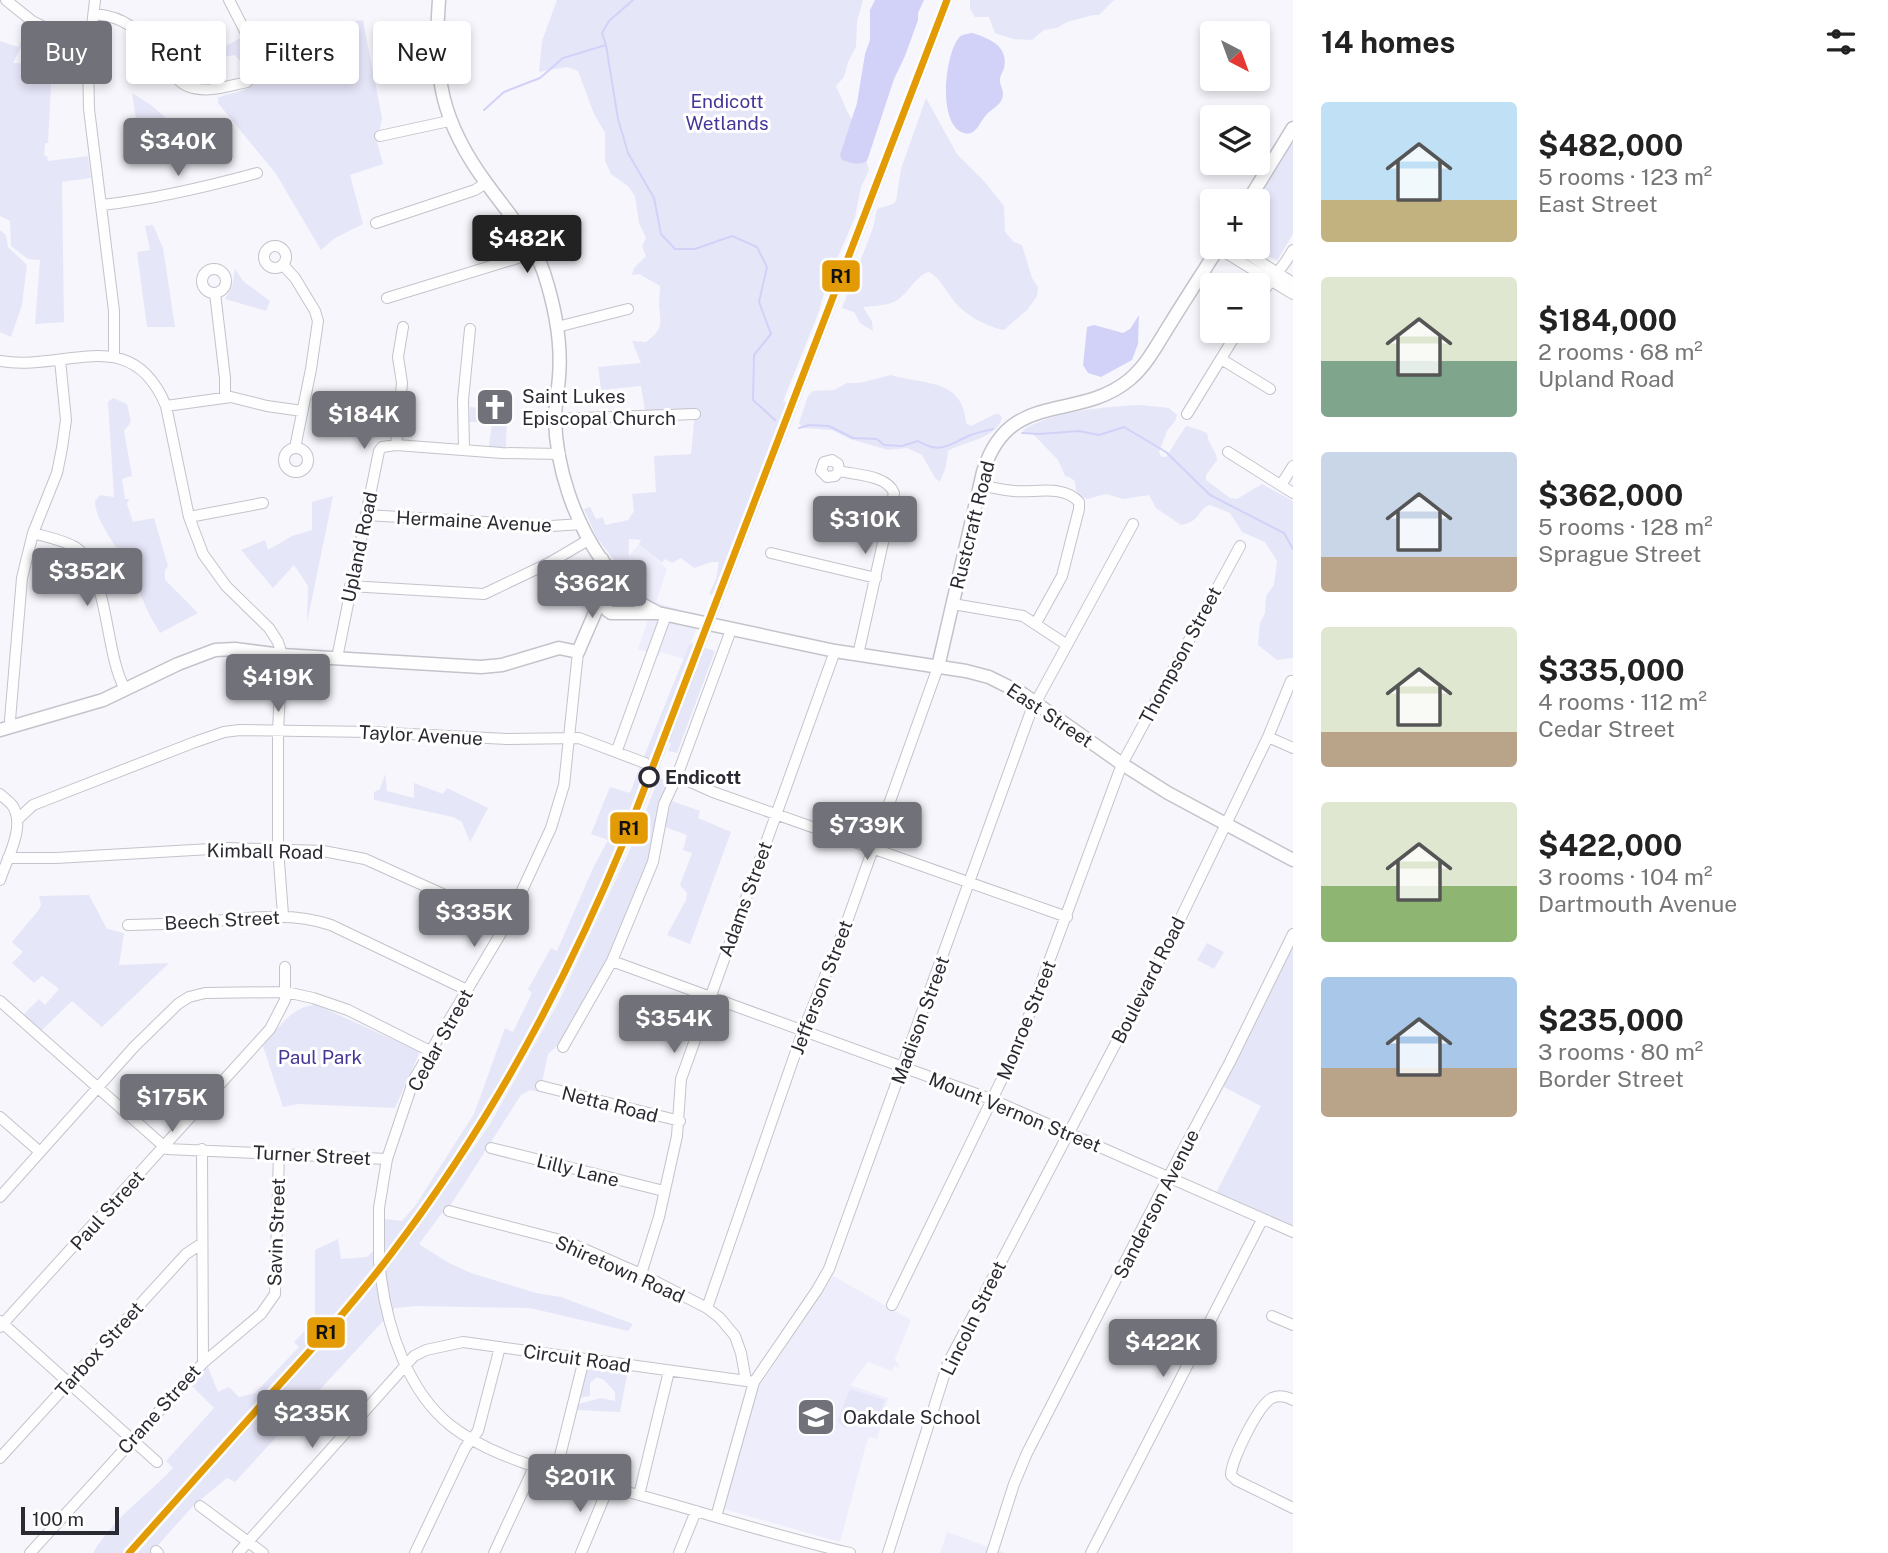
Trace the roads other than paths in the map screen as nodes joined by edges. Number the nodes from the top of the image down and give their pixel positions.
1 (6, 0) edge
2 (95, 0) edge
3 (229, 0) edge
4 (439, 0) edge
5 (94, 14) junction
6 (32, 21) edge
7 (93, 21) edge
8 (240, 21) edge
9 (240, 83) edge
10 (89, 84) edge
11 (449, 121) junction
12 (1293, 128) edge
13 (380, 136) dead end
14 (257, 173) dead end
15 (486, 183) junction
16 (1255, 189) edge
17 (102, 205) junction
18 (376, 223) dead end
19 (1293, 250) edge
20 (534, 253) junction
21 (1211, 259) edge
22 (1241, 259) edge
23 (1252, 259) edge
24 (283, 265) dead end
25 (1274, 277) junction
26 (1270, 282) edge
27 (1293, 283) edge
28 (215, 293) dead end
29 (1293, 294) edge
30 (387, 298) dead end
31 (628, 309) dead end
32 (403, 327) dead end
33 (557, 327) junction
34 (470, 329) dead end
35 (1231, 343) edge
36 (114, 356) junction
37 (1221, 359) junction
38 (0, 360) edge
39 (60, 360) junction
40 (1270, 388) dead end
41 (225, 397) junction
42 (166, 406) junction
43 (302, 411) junction
44 (695, 414) dead end
45 (1187, 414) dead end
46 (555, 419) junction
47 (396, 446) junction
48 (295, 448) dead end
49 (464, 449) junction
50 (1228, 452) dead end
51 (560, 454) junction
52 (1293, 466) edge
53 (839, 471) dead end
54 (980, 485) junction
55 (1281, 485) junction
56 (1293, 494) edge
57 (262, 503) dead end
58 (366, 515) junction
59 (189, 517) junction
60 (582, 524) junction
61 (1133, 524) dead end
62 (33, 533) junction
63 (590, 539) junction
64 (1240, 546) dead end
65 (771, 553) dead end
66 (602, 559) junction
67 (876, 578) junction
68 (351, 586) junction
69 (627, 589) junction
70 (601, 596) junction
71 (953, 604) junction
72 (617, 613) junction
73 (662, 614) junction
74 (1036, 623) junction
75 (590, 625) junction
76 (731, 630) junction
77 (1066, 645) junction
78 (835, 651) junction
79 (578, 652) junction
80 (282, 655) junction
81 (858, 655) junction
82 (337, 658) junction
83 (938, 667) junction
84 (1291, 681) dead end
85 (125, 689) junction
86 (1035, 702) junction
87 (6, 728) edge
88 (278, 730) junction
89 (570, 737) junction
90 (1268, 737) junction
91 (1293, 748) edge
92 (617, 750) junction
93 (645, 762) dead end
94 (1122, 764) junction
95 (677, 776) junction
96 (0, 794) edge
97 (12, 805) junction
98 (33, 805) junction
99 (776, 813) junction
100 (17, 820) junction
101 (1225, 825) junction
102 (873, 847) junction
103 (278, 848) junction
104 (8, 858) junction
105 (1293, 860) edge
106 (0, 880) edge
107 (970, 883) junction
108 (283, 915) junction
109 (1067, 917) junction
110 (507, 923) junction
111 (128, 925) dead end
112 (1293, 934) edge
113 (612, 961) junction
114 (285, 967) dead end
115 (467, 990) junction
116 (286, 992) junction
117 (710, 997) junction
118 (0, 1001) edge
119 (803, 1031) junction
120 (563, 1047) dead end
121 (430, 1051) junction
122 (902, 1066) junction
123 (541, 1086) dead end
124 (98, 1088) junction
125 (993, 1100) junction
126 (0, 1116) edge
127 (680, 1121) junction
128 (1068, 1133) junction
129 (163, 1147) junction
130 (491, 1148) dead end
131 (202, 1149) junction
132 (40, 1152) junction
133 (279, 1153) junction
134 (387, 1159) junction
135 (1169, 1176) junction
136 (664, 1191) junction
137 (0, 1197) edge
138 (449, 1210) dead end
139 (1262, 1220) junction
140 (1293, 1232) edge
141 (201, 1244) junction
142 (641, 1274) junction
143 (892, 1305) dead end
144 (707, 1308) junction
145 (1272, 1315) dead end
146 (1, 1324) edge
147 (1293, 1325) edge
148 (500, 1347) junction
149 (584, 1359) junction
150 (203, 1363) junction
151 (406, 1364) junction
152 (669, 1371) junction
153 (70, 1381) junction
154 (750, 1382) junction
155 (1293, 1400) edge
156 (132, 1439) junction
157 (472, 1440) junction
158 (0, 1458) edge
159 (157, 1462) dead end
160 (535, 1465) junction
161 (556, 1472) junction
162 (608, 1488) junction
163 (639, 1495) junction
164 (200, 1506) dead end
165 (1293, 1508) edge
166 (696, 1511) junction
167 (716, 1517) junction
168 (247, 1542) junction
169 (825, 1550) edge
170 (30, 1553) edge
171 (238, 1553) edge
172 (263, 1553) edge
173 (415, 1553) edge
174 (494, 1553) edge
175 (581, 1553) edge
176 (679, 1553) edge
177 (850, 1553) edge
178 (888, 1553) edge
179 (992, 1553) edge
180 (1091, 1553) edge

1 - 6 street
2 - 5 street
3 - 8 street
4 - 11 main road, East Street
5 - 7 street
5 - 9 street
10 - 17 street
11 - 13 street
11 - 15 main road, East Street
12 - 16 main road
14 - 17 street
15 - 18 street
15 - 20 main road, East Street
17 - 36 street
19 - 25 street
20 - 30 street
20 - 33 main road, East Street
21 - 54 main road, Rustcraft Road
22 - 25 street
23 - 25 street
24 - 43 street
25 - 26 street
25 - 27 street
25 - 29 street
28 - 41 street
31 - 33 street
32 - 47 street
33 - 46 main road, East Street
34 - 49 street
35 - 37 street
36 - 39 street
36 - 42 street
37 - 40 street
37 - 45 street
38 - 39 street
39 - 62 street
41 - 42 street
41 - 43 street
42 - 59 street
43 - 48 street
44 - 46 street
46 - 51 main road, East Street
47 - 49 street
47 - 58 street, Upland Road
49 - 51 street
50 - 55 street
51 - 60 main road, East Street
52 - 55 street
53 - 67 street
54 - 71 main road, Rustcraft Road
54 - 74 street
55 - 56 street
57 - 59 street
58 - 60 street, Hermaine Avenue
58 - 68 street, Upland Road
59 - 80 street
60 - 63 main road, East Street
61 - 77 street, Madison Street
62 - 85 street
62 - 87 street
63 - 66 main road, East Street
63 - 68 street
64 - 94 street, Thompson Street
65 - 67 street
66 - 69 main road, East Street
66 - 70 main road
67 - 81 street
68 - 82 street, Upland Road
69 - 70 main road
69 - 72 main road
69 - 73 main road, East Street
70 - 72 main road
70 - 75 main road
71 - 74 street
71 - 83 main road, Rustcraft Road
72 - 73 main road, East Street
72 - 75 main road
73 - 76 main road, East Street
73 - 92 street
74 - 77 street
75 - 79 main road
76 - 78 main road, East Street
76 - 95 street
77 - 86 street, Madison Street
78 - 81 main road, East Street
78 - 99 street, Adams Street
79 - 82 main road
79 - 89 street, Cedar Street
80 - 82 main road
80 - 85 main road
80 - 88 street
81 - 83 main road, East Street
83 - 86 main road, East Street
83 - 102 street, Jefferson Street
84 - 90 street, Boulevard Road
85 - 87 main road
86 - 94 main road, East Street
86 - 107 street, Madison Street
88 - 89 street, Taylor Avenue
88 - 98 street, Taylor Avenue
88 - 103 street
89 - 92 street, Taylor Avenue
89 - 110 street, Cedar Street
90 - 91 street
90 - 101 street, Boulevard Road
92 - 93 street, Taylor Avenue
94 - 101 main road, East Street
94 - 109 street, Monroe Street
95 - 99 street
95 - 113 street
96 - 97 street
97 - 98 street, Taylor Avenue
97 - 100 street
98 - 100 street, Taylor Avenue
99 - 102 street
99 - 117 street, Adams Street
100 - 104 street
101 - 105 main road, East Street
101 - 128 street, Boulevard Road
102 - 107 street
102 - 119 street, Jefferson Street
103 - 104 street, Kimball Road
103 - 108 street
103 - 110 street, Kimball Road
104 - 106 street
107 - 109 street
107 - 122 street, Madison Street
108 - 111 street, Beech Street
108 - 115 street, Beech Street
109 - 125 street, Monroe Street
110 - 115 street, Cedar Street
112 - 135 street, Sanderson Avenue
113 - 117 street, Mount Vernon Street
113 - 120 street
114 - 116 street
115 - 121 street, Cedar Street
116 - 121 street
116 - 124 street
116 - 129 street, Paul Street
117 - 119 street, Mount Vernon Street
117 - 127 street, Adams Street
118 - 124 street
119 - 122 street, Mount Vernon Street
119 - 144 street, Jefferson Street
121 - 134 street, Cedar Street
122 - 125 street, Mount Vernon Street
122 - 154 street, Madison Street
123 - 127 street, Netta Road
124 - 129 street
124 - 132 street
125 - 128 street, Mount Vernon Street
125 - 143 street, Monroe Street
126 - 132 street
127 - 136 street, Adams Street
128 - 135 street, Mount Vernon Street
128 - 178 street, Lincoln Street
129 - 131 street, Turner Street
129 - 146 street, Paul Street
130 - 136 street, Lilly Lane
131 - 133 street, Turner Street
131 - 141 street, Crane Street
132 - 137 street
133 - 134 street, Turner Street
133 - 150 street, Savin Street
134 - 151 street, Cedar Street, bridge
135 - 139 street, Mount Vernon Street
135 - 179 street, Sanderson Avenue
136 - 142 street, Adams Street
138 - 142 street, Shiretown Road
139 - 140 street, Mount Vernon Street
139 - 180 street
141 - 150 street, Crane Street
141 - 153 street, Tarbox Street
142 - 144 street, Shiretown Road
144 - 154 street, Shiretown Road
145 - 147 street
146 - 153 street
148 - 149 street, Circuit Road
148 - 151 street, Circuit Road
148 - 157 street
149 - 152 street, Circuit Road
149 - 161 street
150 - 156 street, Crane Street
151 - 157 street, Cedar Street
151 - 168 street
152 - 154 street, Circuit Road
152 - 163 street
153 - 156 street
153 - 158 street, Tarbox Street
154 - 167 street, Madison Street
155 - 165 street
156 - 159 street
156 - 170 street, Crane Street
157 - 160 street, Cedar Street
157 - 173 street
160 - 161 street, Cedar Street
160 - 174 street
161 - 162 street, Cedar Street
162 - 163 street, Cedar Street
162 - 175 street
163 - 166 street, Cedar Street
164 - 168 street
166 - 167 street, Cedar Street
166 - 176 street
167 - 169 street, Cedar Street
168 - 171 street
168 - 172 street
169 - 177 street, Cedar Street

